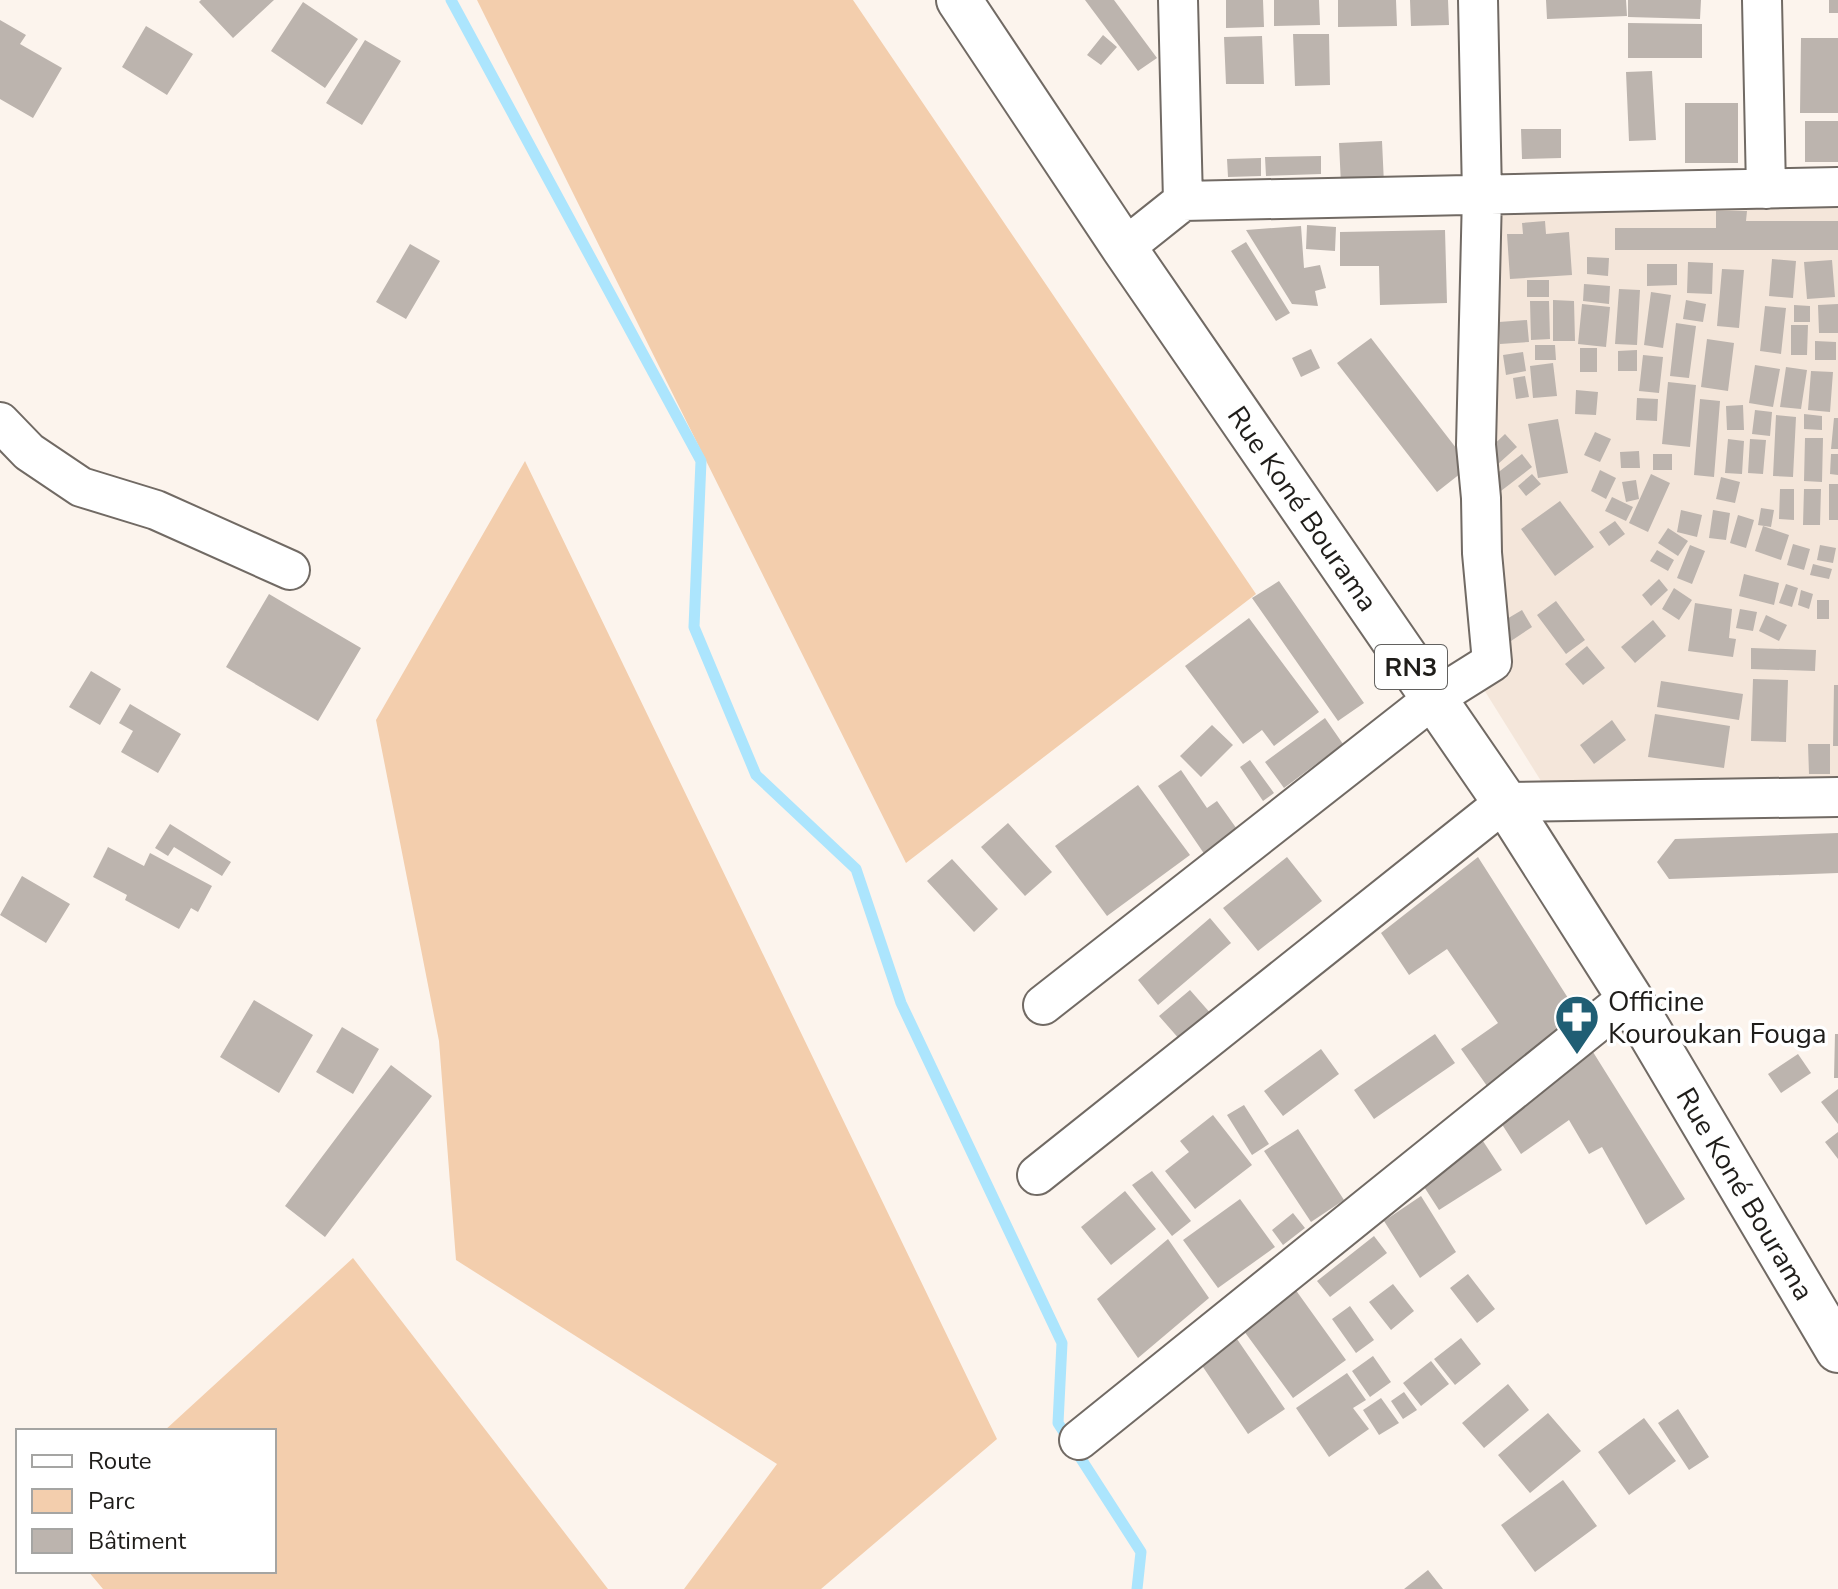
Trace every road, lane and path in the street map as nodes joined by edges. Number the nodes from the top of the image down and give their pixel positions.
1 (959, 0) edge
2 (1178, 0) edge
3 (1478, 0) edge
4 (1762, 0) edge
5 (1838, 187) edge
6 (1766, 189) junction
7 (1482, 195) junction
8 (1183, 201) junction
9 (1124, 248) junction
10 (0, 422) edge
11 (290, 570) dead end
12 (1433, 699) junction
13 (1838, 797) edge
14 (1505, 802) junction
15 (1629, 997) junction
16 (1043, 1005) dead end
17 (1037, 1175) dead end
18 (1838, 1350) edge
19 (1079, 1440) dead end

1 - 9 highway, Rue Koné Bourama / RN3
2 - 8 street
3 - 7 street
4 - 6 street
5 - 6 street
6 - 7 street
7 - 8 street
7 - 12 street
8 - 9 street
9 - 12 highway, Rue Koné Bourama / RN3
10 - 11 street
12 - 14 highway, Rue Koné Bourama / RN3
12 - 16 street
13 - 14 street
14 - 15 highway, Rue Koné Bourama / RN3
14 - 17 street
15 - 18 highway, Rue Koné Bourama / RN3
15 - 19 street

